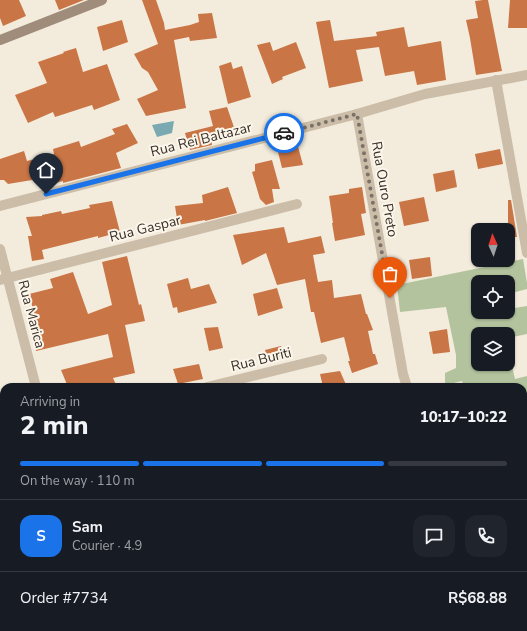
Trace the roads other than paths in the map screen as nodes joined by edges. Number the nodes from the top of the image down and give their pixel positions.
1 (102, 0) edge
2 (0, 40) edge
3 (527, 75) edge
4 (496, 80) junction
5 (357, 114) junction
6 (297, 204) dead end
7 (0, 206) edge
8 (0, 248) edge
9 (527, 254) edge
10 (4, 279) edge
11 (322, 359) dead end
12 (35, 383) edge
13 (223, 383) edge
14 (406, 383) edge

1 - 2 street
3 - 4 street, Rua Rei Baltazar
4 - 5 street, Rua Rei Baltazar
4 - 9 street
5 - 7 street, Rua Rei Baltazar
5 - 14 street, Rua Ouro Preto
6 - 10 street, Rua Gaspar
8 - 10 street, Rua Marica
10 - 12 street, Rua Marica
11 - 13 street, Rua Buriti

